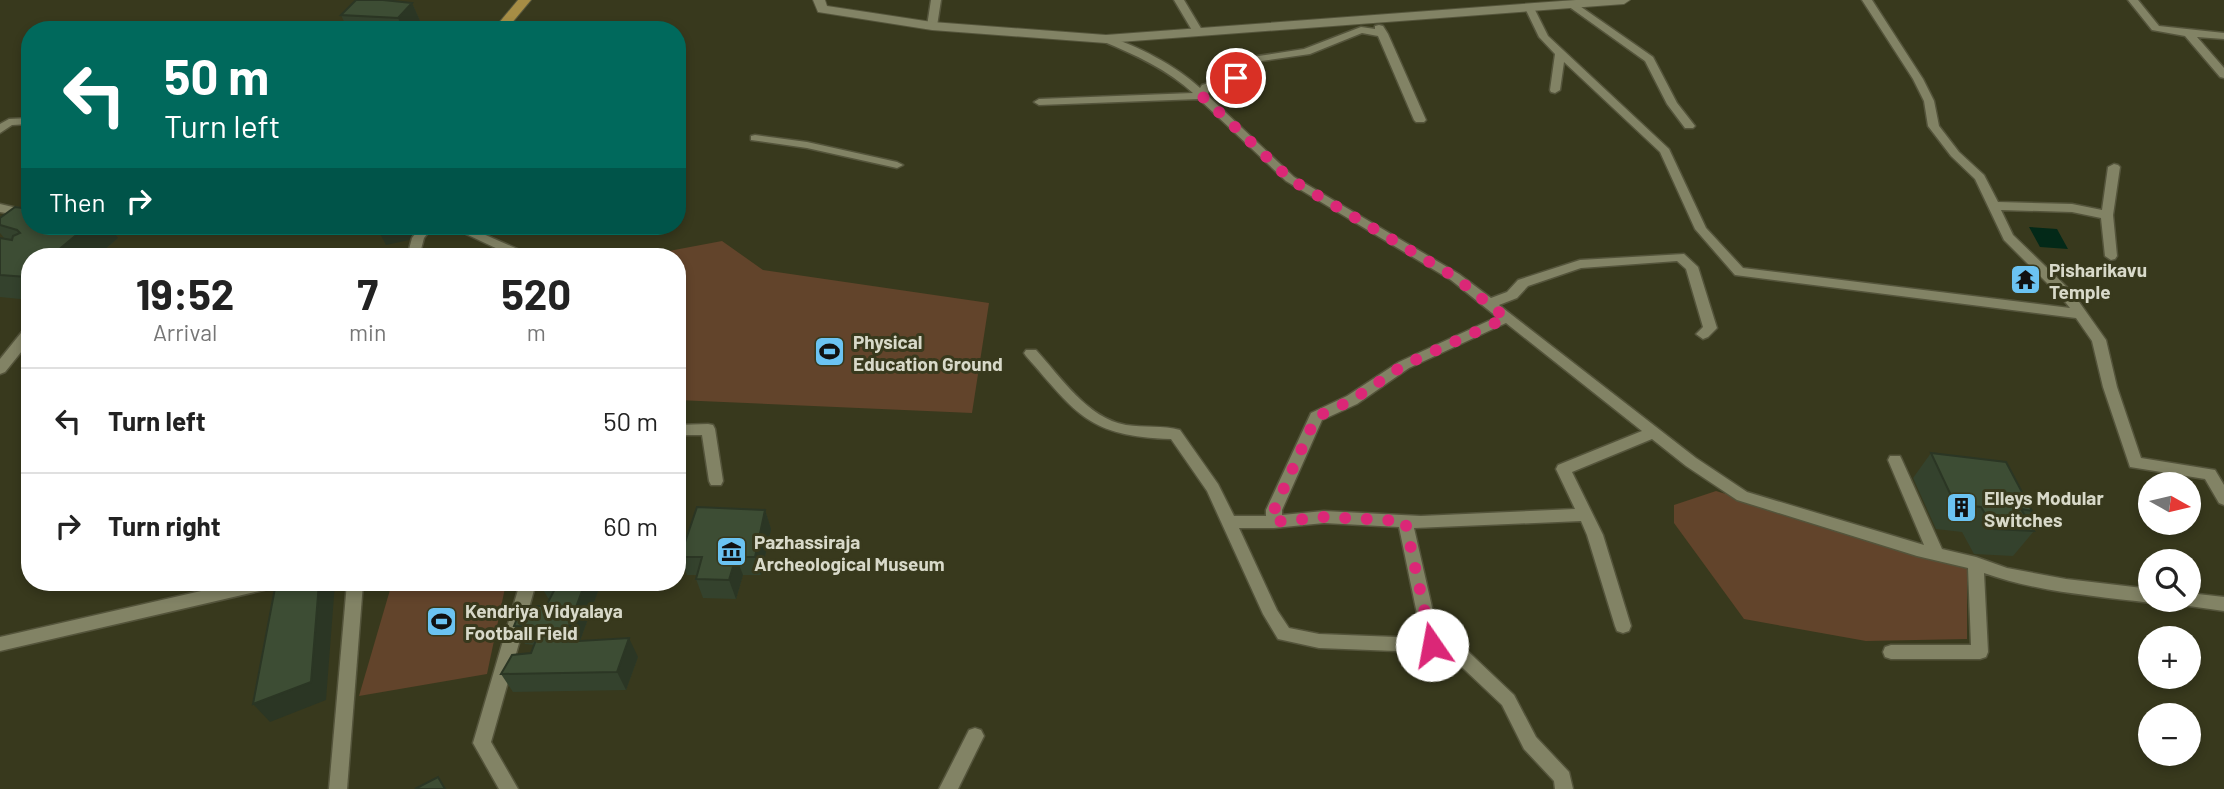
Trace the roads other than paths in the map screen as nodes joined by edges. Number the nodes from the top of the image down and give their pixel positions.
1 (525, 0) edge
2 (819, 0) edge
3 (936, 0) edge
4 (1179, 0) edge
5 (1624, 0) edge
6 (1867, 0) edge
7 (2133, 0) edge
8 (1550, 3) edge
9 (1571, 4) junction
10 (1530, 8) junction
11 (1373, 18) junction
12 (507, 21) edge
13 (932, 26) junction
14 (1197, 30) junction
15 (2188, 33) junction
16 (1383, 34) junction
17 (2224, 36) edge
18 (1106, 39) junction
19 (1560, 53) junction
20 (2224, 75) edge
21 (1555, 90) dead end
22 (1202, 96) junction
23 (1039, 102) dead end
24 (1420, 120) dead end
25 (21, 121) edge
26 (1689, 126) dead end
27 (0, 131) edge
28 (755, 138) dead end
29 (897, 165) dead end
30 (2114, 167) dead end
31 (1994, 206) junction
32 (0, 208) edge
33 (21, 212) edge
34 (2107, 215) junction
35 (21, 217) edge
36 (0, 226) edge
37 (475, 235) edge
38 (505, 248) edge
39 (2111, 256) dead end
40 (1488, 304) junction
41 (2080, 314) junction
42 (1506, 318) junction
43 (1703, 334) dead end
44 (21, 342) edge
45 (1031, 353) dead end
46 (0, 369) edge
47 (686, 430) edge
48 (1653, 433) junction
49 (1895, 460) dead end
50 (716, 481) dead end
51 (2224, 499) edge
52 (1586, 516) junction
53 (1405, 521) junction
54 (1229, 522) junction
55 (1273, 522) junction
56 (1936, 554) junction
57 (1976, 563) junction
58 (229, 591) edge
59 (354, 591) edge
60 (526, 591) edge
61 (2138, 594) edge
62 (2201, 601) edge
63 (2224, 604) edge
64 (1623, 626) dead end
65 (0, 644) edge
66 (1432, 645) junction
67 (1891, 652) dead end
68 (975, 736) dead end
69 (338, 789) edge
70 (509, 789) edge
71 (948, 789) edge
72 (1564, 789) edge

1 - 12 main road
2 - 13 main road
3 - 13 street
4 - 14 street
5 - 9 main road
6 - 31 street
7 - 15 street
8 - 9 main road
8 - 10 main road
9 - 26 street
10 - 11 main road
10 - 19 street
11 - 14 main road
11 - 16 street
13 - 18 main road
14 - 18 main road
15 - 17 street
15 - 20 street
16 - 22 street
16 - 24 street
18 - 22 street
19 - 21 street
19 - 41 street
22 - 23 street
22 - 40 street
25 - 27 street
28 - 29 street
30 - 34 street
31 - 34 street
31 - 41 street
32 - 33 street
34 - 39 street
35 - 36 main road
37 - 38 street
40 - 42 street
40 - 43 street
41 - 51 street
42 - 48 street
42 - 55 street
44 - 46 street
45 - 54 street
47 - 50 street
48 - 52 street
48 - 56 street
49 - 56 street
52 - 53 street
52 - 64 street
53 - 55 street
53 - 66 street
54 - 55 street
54 - 66 street
56 - 57 street
57 - 61 street
57 - 67 street
58 - 65 street
59 - 69 street
60 - 70 street
62 - 63 street
66 - 72 street
68 - 71 street

